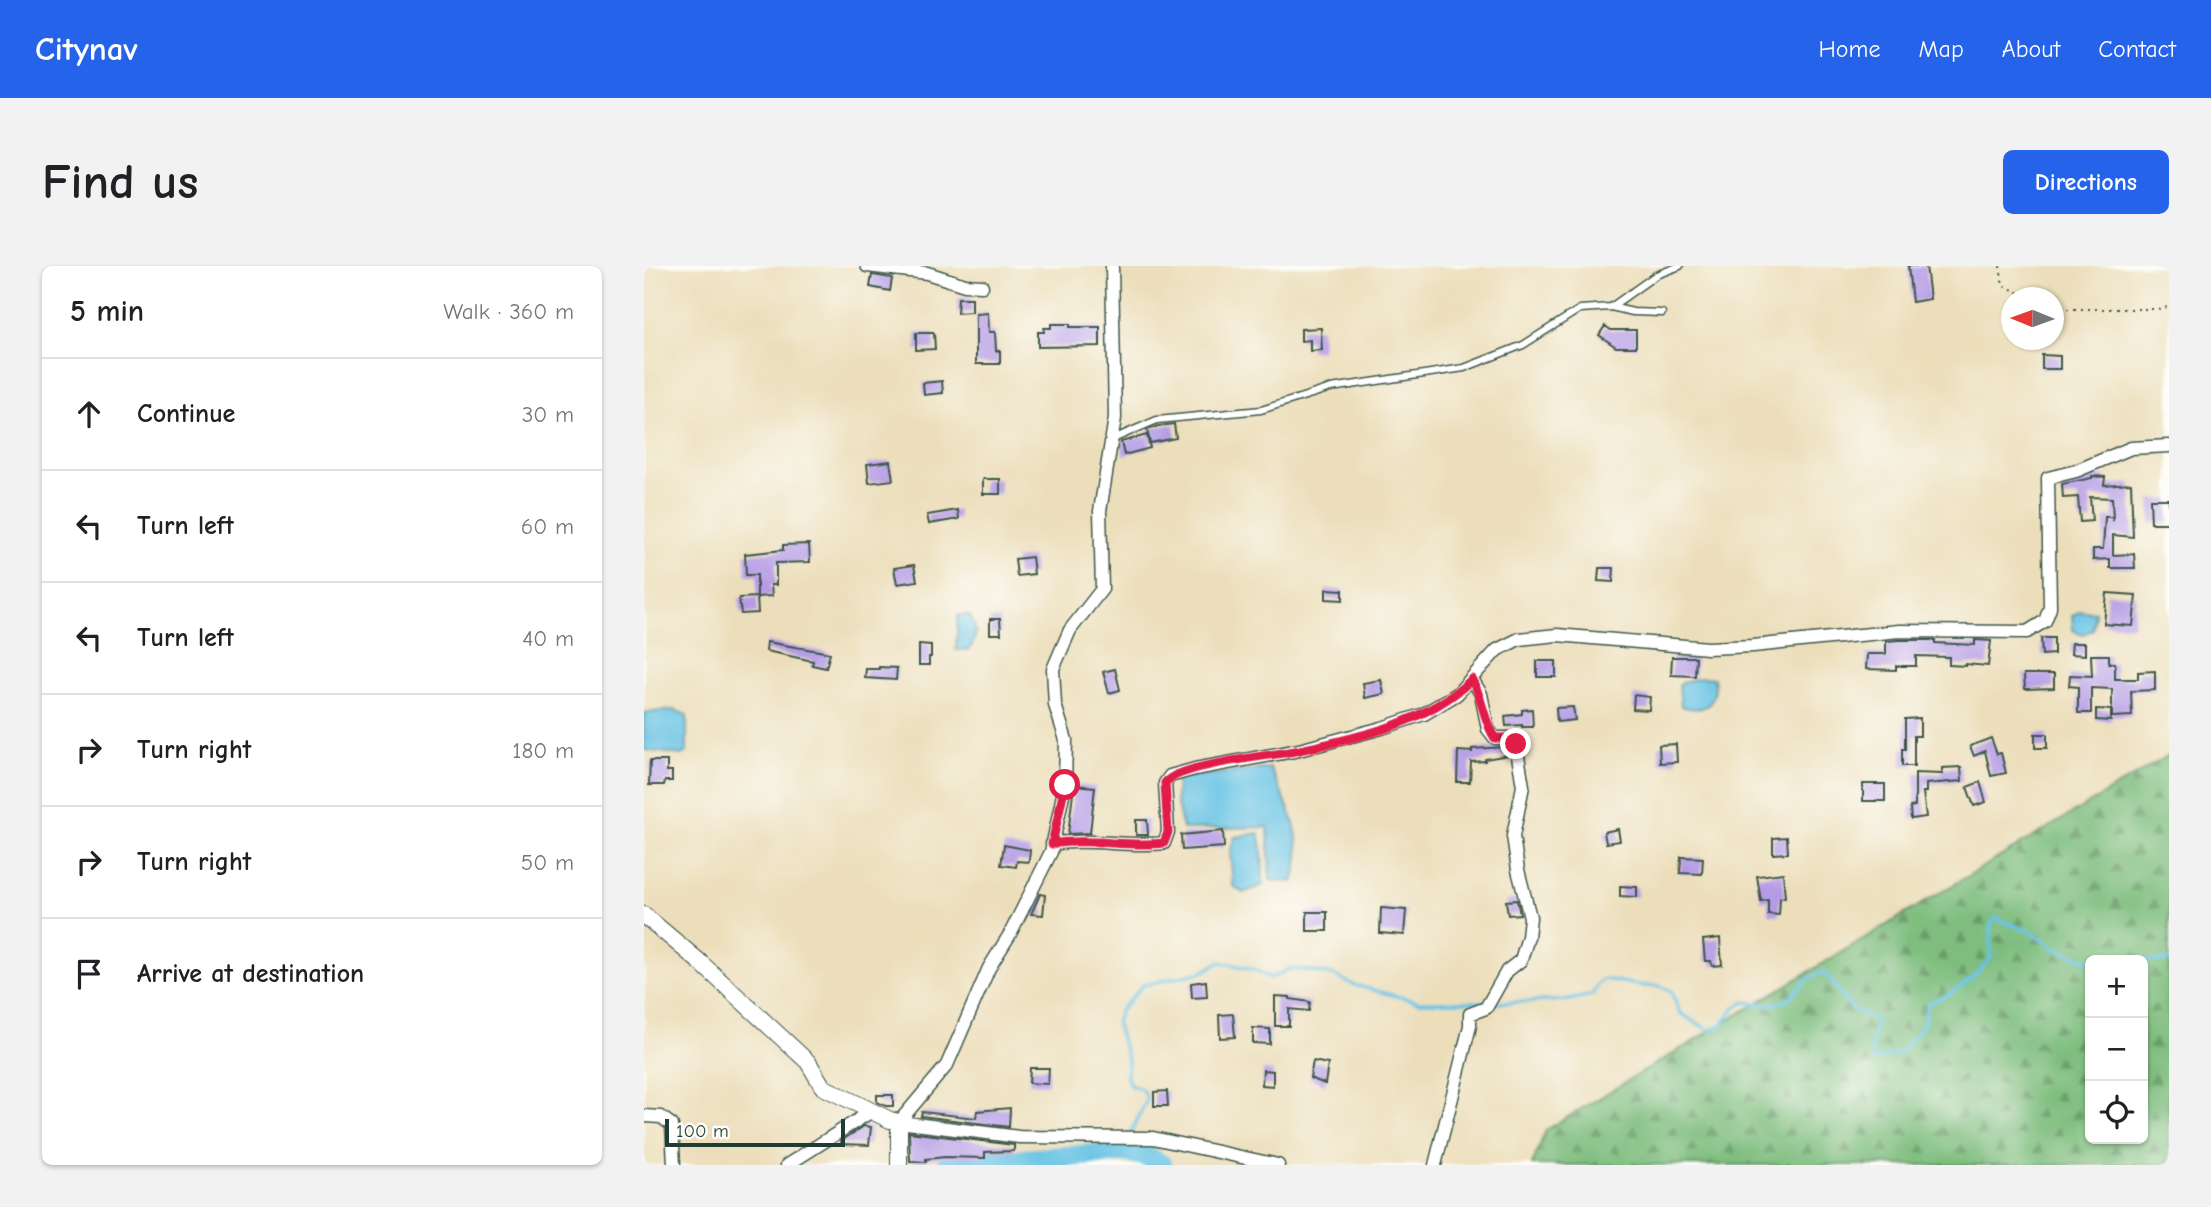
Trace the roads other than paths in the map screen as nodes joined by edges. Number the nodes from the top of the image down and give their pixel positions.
1 (867, 266) edge
2 (1112, 266) edge
3 (1680, 266) edge
4 (982, 286) dead end
5 (1611, 306) junction
6 (1662, 313) dead end
7 (1113, 439) junction
8 (2169, 446) edge
9 (1472, 679) junction
10 (1052, 844) junction
11 (644, 915) edge
12 (872, 1111) junction
13 (644, 1116) edge
14 (899, 1122) junction
15 (899, 1160) edge
16 (674, 1165) edge
17 (787, 1165) edge
18 (1279, 1165) edge
19 (1435, 1165) edge

1 - 4 street
2 - 7 street
3 - 5 lane
5 - 6 lane
5 - 7 lane
7 - 10 street
8 - 9 street
9 - 10 street
9 - 19 street
10 - 14 street
11 - 12 street
12 - 14 street
12 - 17 street
13 - 16 street
14 - 15 street
14 - 18 street

